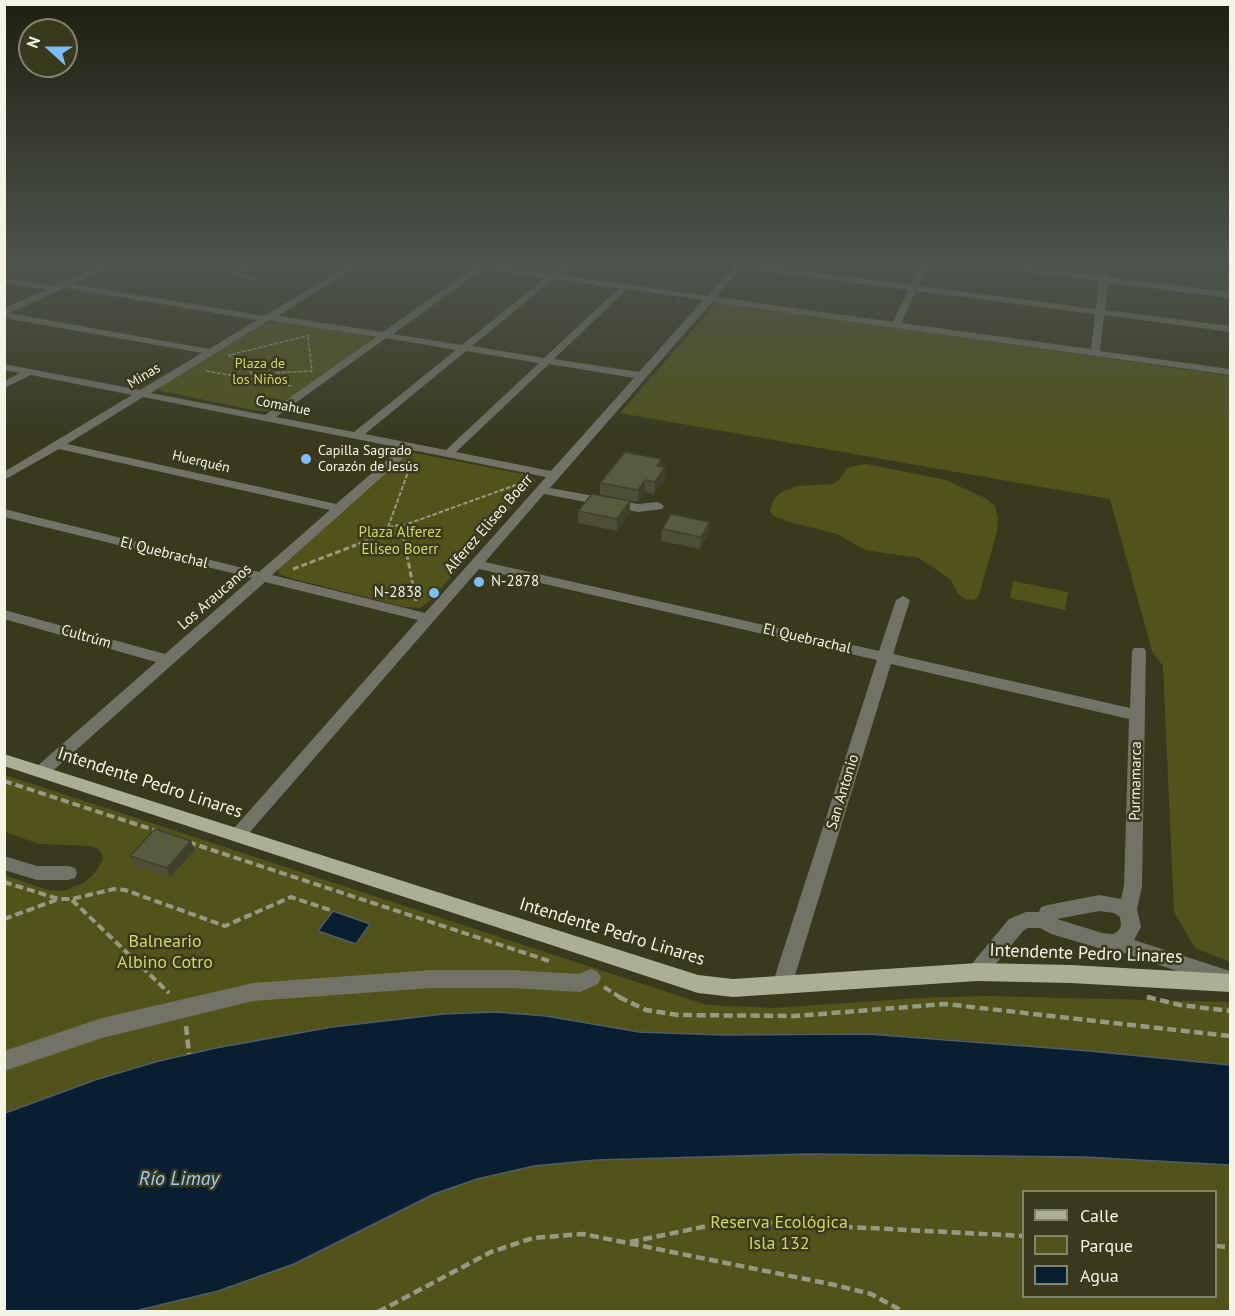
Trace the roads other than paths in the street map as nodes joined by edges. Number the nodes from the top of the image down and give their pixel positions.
1 (55, 323) edge
2 (258, 323) edge
3 (305, 323) edge
4 (401, 323) edge
5 (494, 323) edge
6 (587, 323) edge
7 (688, 323) edge
8 (892, 323) edge
9 (1099, 323) edge
10 (1187, 323) edge
11 (896, 324) joint
12 (1230, 329) edge
13 (385, 335) junction
14 (464, 348) junction
15 (210, 352) junction
16 (1095, 353) junction
17 (547, 361) junction
18 (4, 366) edge
19 (30, 372) junction
20 (1230, 372) edge
21 (642, 376) junction
22 (4, 385) edge
23 (141, 393) junction
24 (268, 418) junction
25 (356, 436) junction
26 (57, 446) junction
27 (409, 453) junction
28 (448, 454) junction
29 (555, 475) junction
30 (4, 477) edge
31 (531, 483) junction
32 (658, 506) dead end
33 (339, 509) junction
34 (4, 513) edge
35 (476, 564) junction
36 (262, 577) junction
37 (903, 600) dead end
38 (4, 614) edge
39 (429, 618) junction
40 (1139, 651) dead end
41 (885, 657) junction
42 (167, 660) junction
43 (1137, 715) junction
44 (4, 760) edge
45 (41, 772) junction
46 (237, 835) junction
47 (4, 863) edge
48 (68, 873) dead end
49 (1125, 909) junction
50 (1045, 920) junction
51 (1115, 942) junction
52 (977, 972) junction
53 (591, 978) dead end
54 (1230, 981) edge
55 (782, 985) junction
56 (4, 1060) edge

1 - 15 street
2 - 15 street, Minas
3 - 13 street
4 - 13 street
5 - 14 street
6 - 17 street
7 - 21 street, Alferez Eliseo Boerr
8 - 11 street
9 - 16 street
10 - 12 street
11 - 16 street
13 - 14 street
13 - 24 street
14 - 17 street
14 - 25 street
15 - 23 street, Minas
16 - 20 street
17 - 21 street
17 - 28 street
18 - 19 street, Comahue
19 - 22 street
19 - 23 street, Comahue
21 - 29 street, Alferez Eliseo Boerr
23 - 24 street, Comahue
23 - 26 street, Minas
24 - 25 street, Comahue
25 - 27 street, Comahue
26 - 30 street, Minas
26 - 33 street, Huerquén
27 - 28 street, Comahue
27 - 33 street, Los Araucanos
28 - 29 street, Comahue
29 - 31 street, Alferez Eliseo Boerr
31 - 32 street
31 - 35 street, Alferez Eliseo Boerr
33 - 36 street, Los Araucanos
34 - 36 street, El Quebrachal
35 - 39 street, Alferez Eliseo Boerr
35 - 41 street, El Quebrachal
36 - 39 street, El Quebrachal
36 - 42 street, Los Araucanos
37 - 41 street, San Antonio
38 - 42 street, Cultrúm
39 - 46 street, Alferez Eliseo Boerr
40 - 43 street, Purmamarca
41 - 43 street, El Quebrachal
41 - 55 street, San Antonio
42 - 45 street, Los Araucanos
43 - 49 street, Purmamarca
44 - 45 main road, Intendente Pedro Linares
45 - 46 main road, Intendente Pedro Linares
46 - 55 main road, Intendente Pedro Linares
47 - 48 street
49 - 50 street
49 - 51 street, Purmamarca
50 - 51 street
50 - 52 street
51 - 54 street
52 - 54 main road, Intendente Pedro Linares
52 - 55 main road, Intendente Pedro Linares
53 - 56 street

